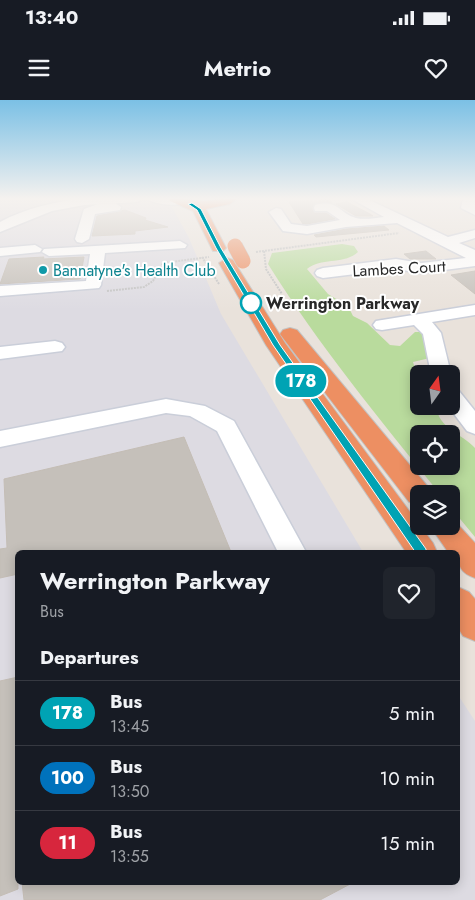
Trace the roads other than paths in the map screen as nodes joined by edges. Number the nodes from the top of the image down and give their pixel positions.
1 (157, 235) edge
2 (220, 235) edge
3 (227, 235) edge
4 (432, 235) edge
5 (470, 235) edge
6 (82, 238) joint
7 (59, 239) dead end
8 (446, 242) junction
9 (180, 245) dead end
10 (98, 249) junction
11 (0, 252) edge
12 (235, 254) junction
13 (475, 256) edge
14 (475, 261) edge
15 (323, 273) dead end
16 (0, 291) edge
17 (475, 310) edge
18 (419, 320) junction
19 (382, 325) dead end
20 (55, 347) dead end
21 (0, 353) edge
22 (440, 365) edge
23 (460, 407) edge
24 (475, 426) edge
25 (0, 439) edge
26 (411, 485) edge
27 (451, 535) edge
28 (291, 550) edge
29 (421, 550) edge
30 (475, 565) edge
31 (460, 605) edge
32 (475, 625) edge

1 - 6 street
2 - 12 highway
3 - 12 highway
4 - 8 street
5 - 8 street
6 - 7 street
8 - 13 street
9 - 10 street
10 - 11 street
10 - 16 street
12 - 26 highway
12 - 29 highway
14 - 15 street, Lambes Court
17 - 18 street
18 - 19 street
18 - 22 street
20 - 21 street
23 - 24 street
25 - 28 street
27 - 30 highway
31 - 32 highway

